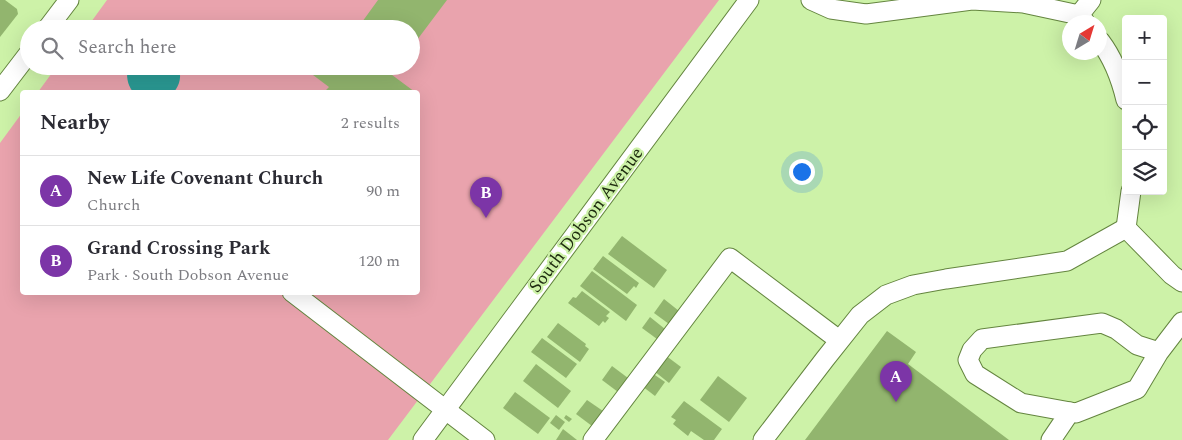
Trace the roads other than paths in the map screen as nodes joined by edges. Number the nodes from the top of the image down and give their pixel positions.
1 (68, 0) edge
2 (749, 0) edge
3 (811, 0) edge
4 (1091, 0) edge
5 (1067, 15) edge
6 (1084, 15) edge
7 (54, 20) edge
8 (1107, 51) edge
9 (20, 62) edge
10 (3, 80) edge
11 (1122, 82) edge
12 (1130, 195) edge
13 (1126, 228) junction
14 (1182, 282) edge
15 (297, 295) edge
16 (1182, 322) edge
17 (840, 340) junction
18 (1159, 352) junction
19 (446, 410) junction
20 (1070, 412) junction
21 (423, 440) edge
22 (485, 440) edge
23 (593, 440) edge
24 (763, 440) edge
25 (1051, 440) edge

1 - 7 street
2 - 19 street, South Dobson Avenue
3 - 5 street
4 - 6 street
8 - 11 street
9 - 10 street
12 - 13 street
13 - 14 street
13 - 17 street
15 - 19 street
16 - 18 street
17 - 23 street
17 - 24 street
18 - 20 street
18 - 20 street
19 - 21 street, South Dobson Avenue
19 - 22 street
20 - 25 street

